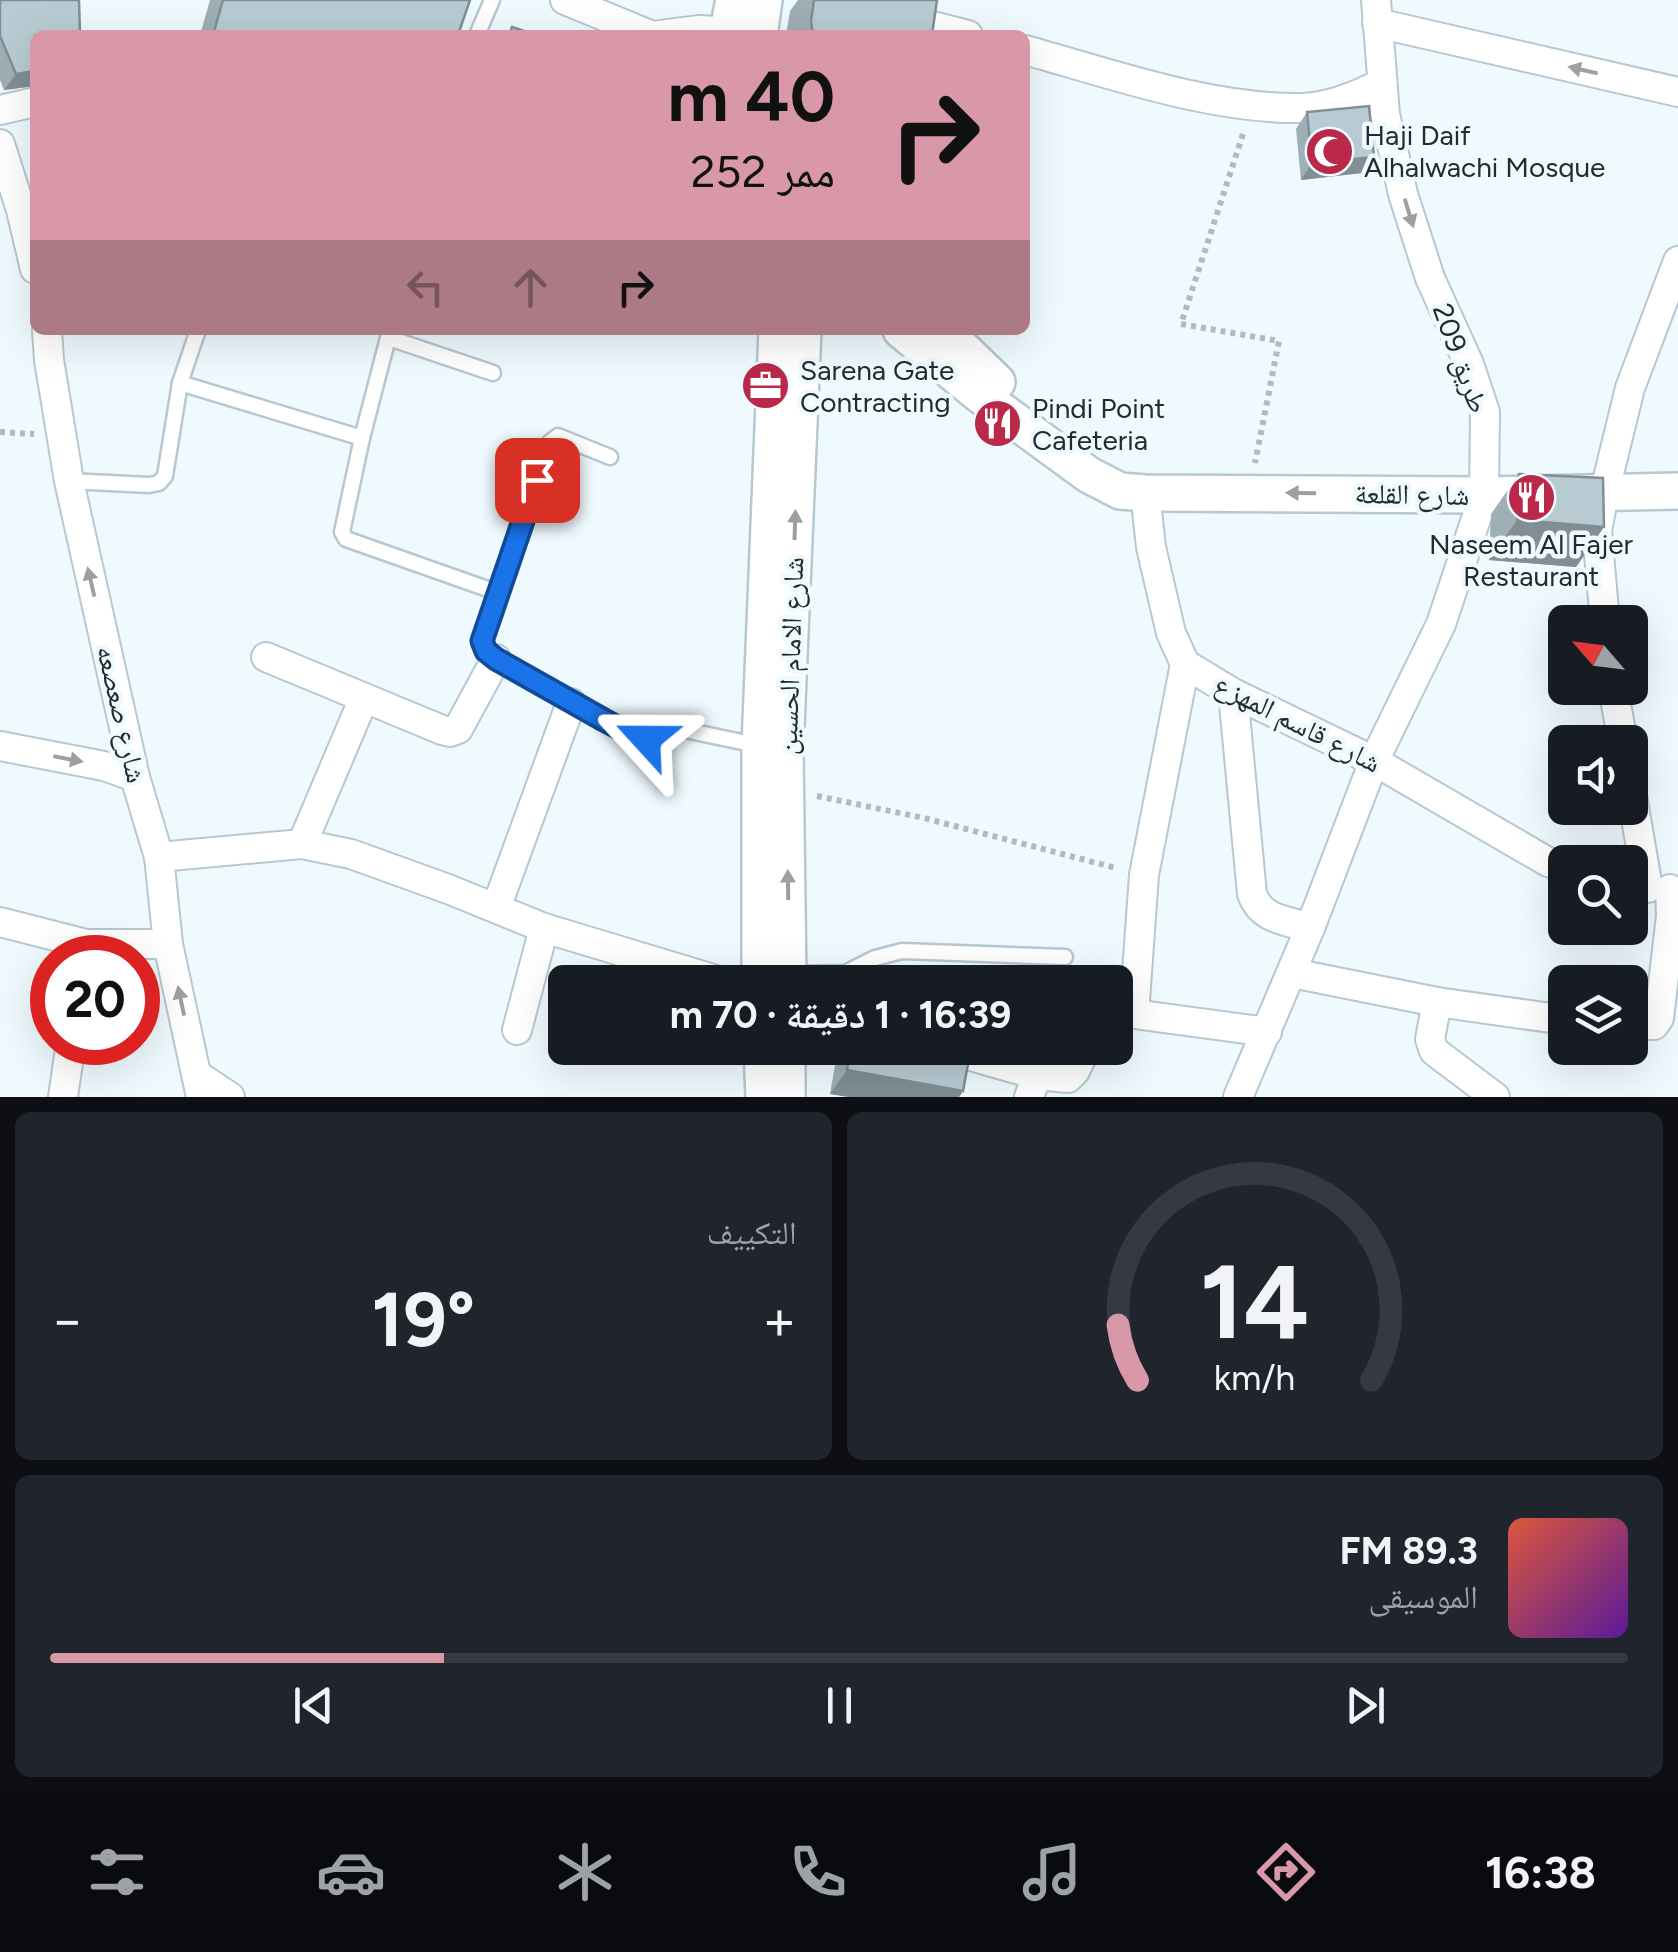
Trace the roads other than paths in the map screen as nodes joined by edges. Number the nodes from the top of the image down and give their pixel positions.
1 (492, 0) edge
2 (566, 0) edge
3 (764, 0) edge
4 (831, 0) edge
5 (1376, 11) edge
6 (741, 27) edge
7 (480, 30) edge
8 (638, 30) edge
9 (699, 30) edge
10 (948, 30) edge
11 (1030, 51) edge
12 (1382, 83) junction
13 (1678, 92) edge
14 (30, 103) edge
15 (0, 110) edge
16 (0, 144) edge
17 (30, 248) edge
18 (1678, 261) edge
19 (47, 335) edge
20 (196, 335) edge
21 (390, 335) edge
22 (393, 335) edge
23 (777, 335) edge
24 (802, 335) edge
25 (908, 335) edge
26 (948, 335) edge
27 (494, 373) dead end
28 (180, 383) junction
29 (362, 438) junction
30 (610, 457) dead end
31 (68, 480) junction
32 (1678, 492) edge
33 (1145, 493) junction
34 (1484, 494) junction
35 (1604, 494) junction
36 (498, 592) junction
37 (1604, 605) edge
38 (266, 657) dead end
39 (496, 659) junction
40 (1186, 664) junction
41 (1233, 694) junction
42 (364, 698) junction
43 (571, 702) junction
44 (0, 746) edge
45 (772, 748) junction
46 (1374, 761) junction
47 (135, 776) junction
48 (1641, 825) edge
49 (302, 844) junction
50 (159, 856) junction
51 (1548, 862) edge
52 (1657, 888) edge
53 (496, 908) junction
54 (0, 922) edge
55 (544, 928) junction
56 (1310, 928) junction
57 (38, 935) edge
58 (168, 944) junction
59 (160, 945) edge
60 (1065, 957) dead end
61 (667, 965) edge
62 (779, 965) edge
63 (860, 965) edge
64 (1131, 965) edge
65 (1292, 973) junction
66 (1437, 1002) junction
67 (1133, 1015) edge
68 (1548, 1018) edge
69 (1648, 1025) edge
70 (517, 1030) dead end
71 (1268, 1032) junction
72 (68, 1065) edge
73 (763, 1065) edge
74 (787, 1065) edge
75 (983, 1065) edge
76 (1078, 1065) edge
77 (199, 1086) edge
78 (1033, 1086) edge
79 (63, 1097) edge
80 (230, 1097) edge
81 (764, 1097) edge
82 (787, 1097) edge
83 (1238, 1097) edge
84 (1495, 1097) edge

1 - 7 lane
2 - 8 street
3 - 6 street
4 - 10 street
5 - 12 street, طريق 209
13 -> 5 street
6 - 9 street
11 - 12 street
12 -> 34 street, طريق 209
14 - 15 street
16 - 17 street
18 - 35 street
19 - 31 street, شارع صعصعه
20 - 28 lane
21 - 29 lane
22 - 27 lane
23 - 45 street, شارع الامام الحسين
45 -> 24 street, شارع الامام الحسين
25 - 33 street
26 - 33 street
28 - 29 lane
28 - 31 lane
29 - 36 lane
30 - 36 lane
47 -> 31 street, شارع صعصعه
32 - 35 street, شارع القلعة
34 -> 33 street, شارع القلعة
33 - 40 street, شارع قاسم المهزع
34 - 35 street, شارع القلعة
34 - 46 street, طريق 209
35 - 37 street
36 - 39 lane
38 - 42 street
39 - 42 street
39 - 43 lane
40 - 41 street, شارع قاسم المهزع
40 - 64 street
41 - 46 street, شارع قاسم المهزع
41 - 56 street
42 - 49 street
43 - 45 lane
43 - 53 street
44 -> 47 street
45 - 62 street, شارع الامام الحسين
46 - 51 street, شارع قاسم المهزع
46 - 56 street, طريق 209
47 - 50 street, شارع صعصعه
48 - 52 street
49 - 50 street
49 - 53 street
50 - 58 street, شارع صعصعه
52 - 69 street
53 - 55 street
54 - 57 street
55 - 61 street
55 - 70 street
56 - 65 street, طريق 209
58 - 59 street
77 -> 58 street, شارع صعصعه
60 - 63 lane
65 - 66 street
65 - 71 street, طريق 209
66 - 68 street
66 - 84 street
67 - 71 street
71 - 83 street, طريق 209
72 - 79 street
73 - 81 street
74 - 82 street
75 - 78 street
76 - 78 street
77 - 80 street

